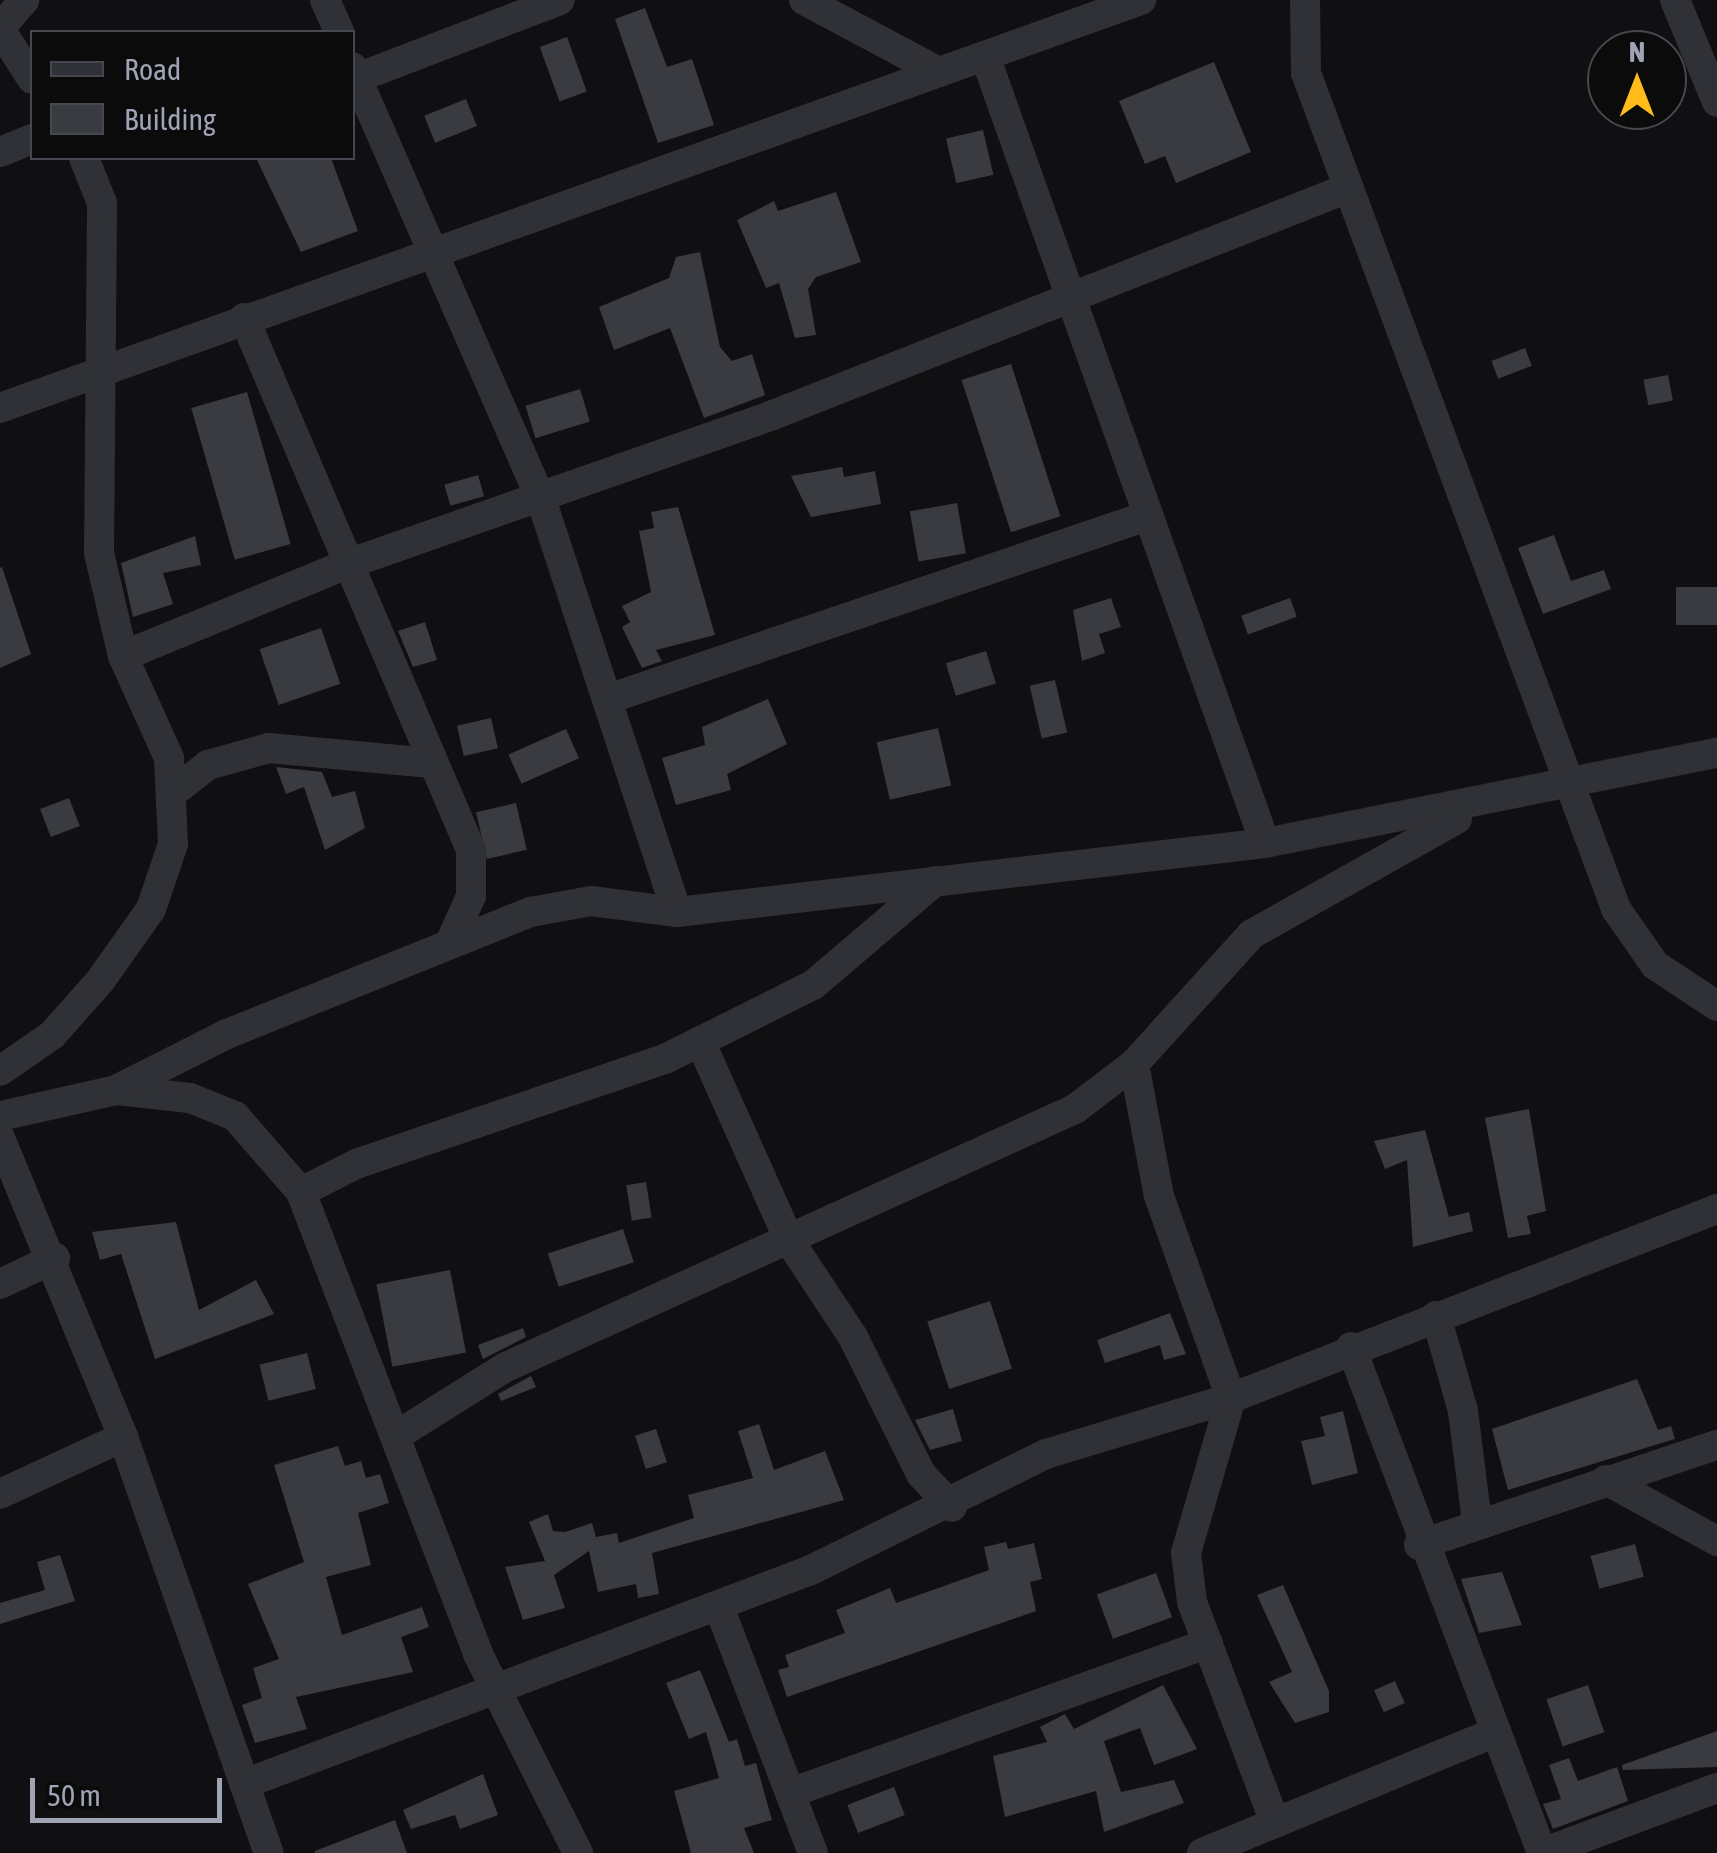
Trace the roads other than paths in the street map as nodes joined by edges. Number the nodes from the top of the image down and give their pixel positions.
1 (24, 0) edge
2 (560, 0) edge
3 (804, 0) edge
4 (1141, 0) edge
5 (1305, 0) edge
6 (1676, 0) edge
7 (1105, 6) edge
8 (0, 28) edge
9 (985, 56) junction
10 (355, 72) edge
11 (939, 72) junction
12 (30, 76) edge
13 (1717, 102) edge
14 (30, 140) edge
15 (0, 152) edge
16 (85, 160) edge
17 (1348, 188) junction
18 (428, 251) junction
19 (1068, 294) junction
20 (244, 318) junction
21 (98, 372) junction
22 (0, 408) edge
23 (541, 499) junction
24 (1147, 516) junction
25 (345, 565) junction
26 (123, 656) junction
27 (610, 698) junction
28 (1717, 753) edge
29 (430, 763) junction
30 (1572, 778) junction
31 (176, 790) junction
32 (1485, 804) junction
33 (1265, 843) junction
34 (936, 882) junction
35 (677, 912) junction
36 (450, 943) junction
37 (1717, 1006) edge
38 (700, 1041) junction
39 (1134, 1064) junction
40 (0, 1071) edge
41 (116, 1090) junction
42 (0, 1116) edge
43 (0, 1138) edge
44 (301, 1192) junction
45 (1717, 1209) edge
46 (789, 1240) junction
47 (55, 1258) junction
48 (0, 1284) edge
49 (1436, 1316) junction
50 (1351, 1347) junction
51 (1231, 1398) junction
52 (399, 1434) junction
53 (124, 1436) junction
54 (1717, 1446) edge
55 (1606, 1480) junction
56 (0, 1494) edge
57 (952, 1507) junction
58 (1477, 1522) junction
59 (1717, 1541) edge
60 (1419, 1546) junction
61 (719, 1607) junction
62 (1208, 1643) junction
63 (491, 1684) junction
64 (1496, 1732) junction
65 (244, 1784) junction
66 (1717, 1788) edge
67 (790, 1794) junction
68 (1276, 1823) junction
69 (268, 1853) edge
70 (578, 1853) edge
71 (813, 1853) edge
72 (1202, 1853) edge
73 (1542, 1853) edge

1 - 8 street
2 - 10 street
3 - 11 street
4 - 7 street
5 - 17 street
6 - 13 street
7 - 9 street
8 - 12 street
9 - 11 street
9 - 19 street
10 - 18 street
11 - 18 street
14 - 15 street
16 - 21 street
17 - 19 street
17 - 30 street
18 - 20 street
18 - 23 street
19 - 23 street
19 - 24 street
20 - 21 street
20 - 25 street
21 - 22 street
21 - 26 street
23 - 25 street
23 - 27 street
24 - 27 street
24 - 33 street
25 - 26 street
25 - 29 street
26 - 31 street
27 - 35 street
28 - 30 street
29 - 31 street
29 - 36 street
30 - 32 street
30 - 37 street
31 - 40 street
32 - 33 street
32 - 39 street
33 - 34 street
34 - 35 street
34 - 38 street
35 - 36 street
36 - 41 street
38 - 44 street
38 - 46 street
39 - 46 street
39 - 51 street
41 - 42 street
41 - 44 street
43 - 47 street
44 - 52 street
45 - 49 street
46 - 52 street
46 - 57 street
47 - 48 street
47 - 53 street
49 - 50 street
49 - 58 street
50 - 51 street
50 - 60 street
51 - 57 street
51 - 62 street
52 - 63 street
53 - 56 street
53 - 65 street
54 - 55 street
55 - 58 street
55 - 59 street
57 - 61 street
58 - 60 street
60 - 64 street
61 - 63 street
61 - 67 street
62 - 67 street
62 - 68 street
63 - 65 street
63 - 70 street
64 - 68 street
64 - 73 street
65 - 69 street
66 - 73 street
67 - 71 street
68 - 72 street

